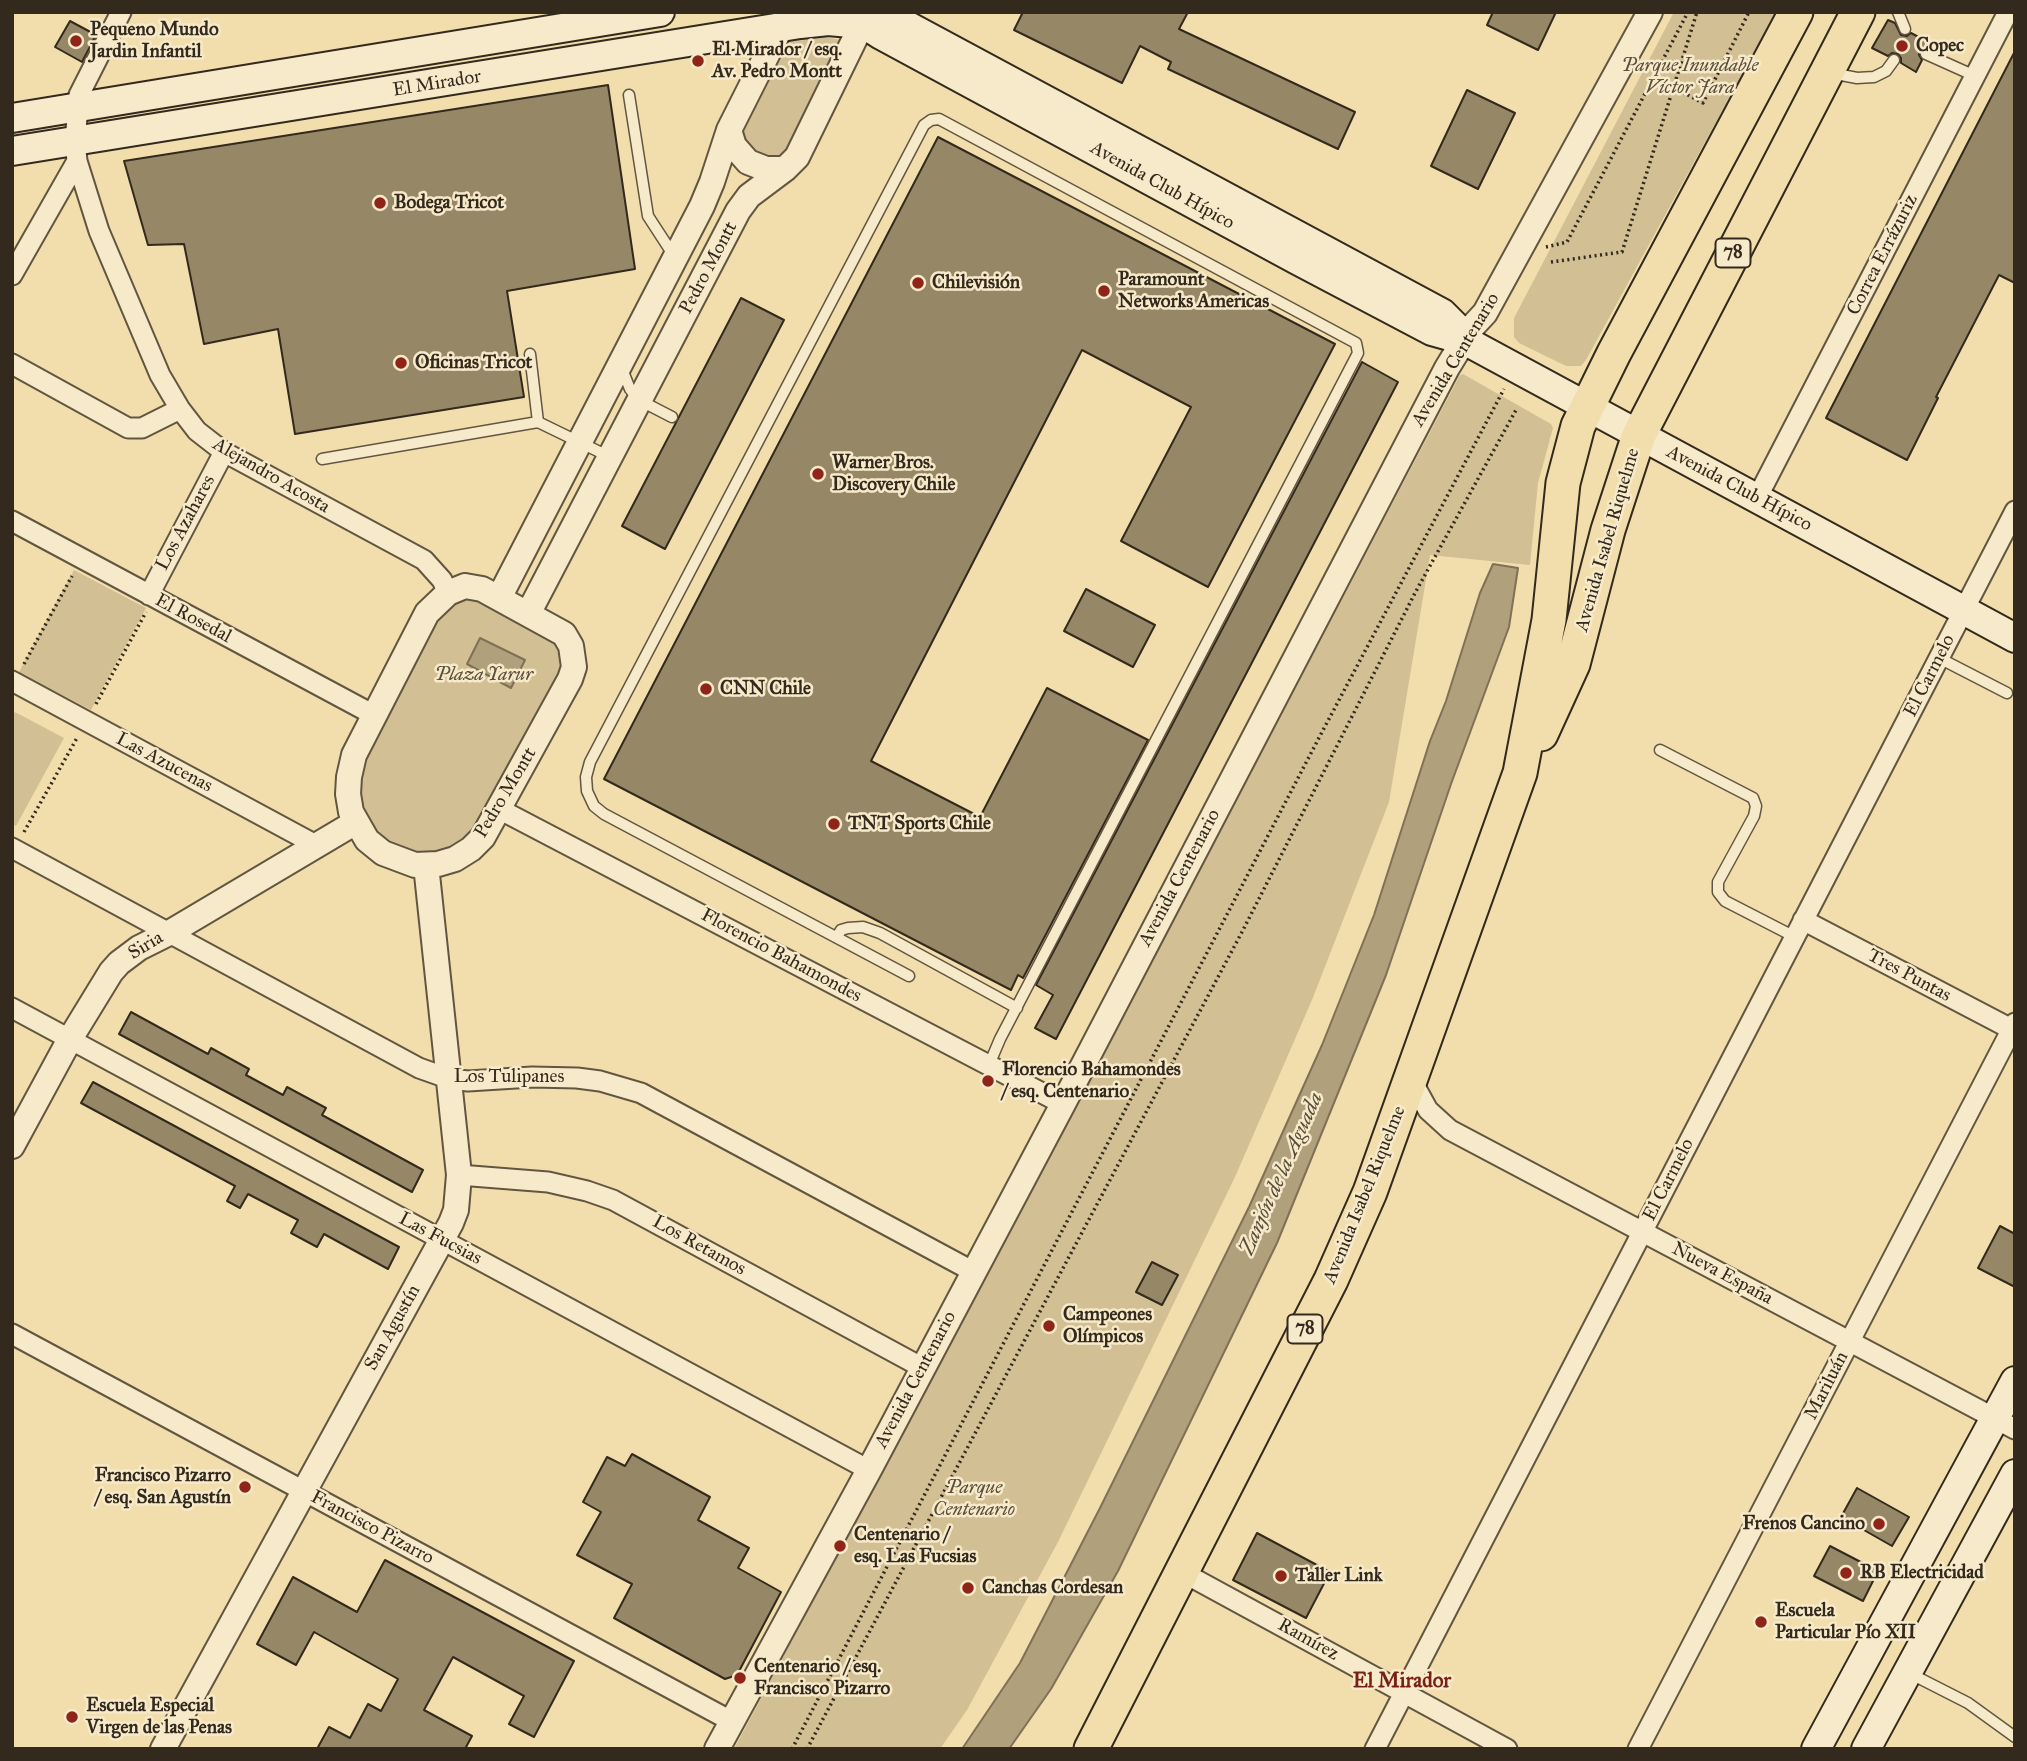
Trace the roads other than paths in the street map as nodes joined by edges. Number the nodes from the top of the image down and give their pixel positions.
1 (121, 12) edge
2 (660, 12) edge
3 (1650, 12) edge
4 (1796, 12) edge
5 (1858, 12) edge
6 (1898, 12) edge
7 (2008, 12) edge
8 (864, 15) edge
9 (784, 20) edge
10 (1905, 29) dead end
11 (1926, 54) dead end
12 (1894, 60) dead end
13 (1827, 72) junction
14 (289, 73) junction
15 (1975, 76) junction
16 (629, 95) dead end
17 (76, 107) junction
18 (295, 107) junction
19 (12, 118) edge
20 (729, 130) junction
21 (12, 151) edge
22 (76, 151) junction
23 (785, 169) junction
24 (675, 257) junction
25 (12, 275) edge
26 (1464, 340) junction
27 (530, 354) dead end
28 (621, 361) junction
29 (12, 364) edge
30 (639, 400) junction
31 (1587, 407) junction
32 (180, 409) junction
33 (672, 417) dead end
34 (538, 422) junction
35 (1639, 435) junction
36 (579, 443) junction
37 (223, 452) junction
38 (610, 457) junction
39 (321, 459) dead end
40 (1756, 498) junction
41 (2015, 512) edge
42 (12, 522) edge
43 (448, 593) junction
44 (149, 595) junction
45 (499, 598) junction
46 (1964, 611) junction
47 (528, 614) junction
48 (2015, 638) edge
49 (1939, 658) junction
50 (13, 681) edge
51 (2007, 693) dead end
52 (374, 715) junction
53 (1660, 750) dead end
54 (1520, 773) junction
55 (499, 809) junction
56 (356, 822) junction
57 (316, 845) junction
58 (12, 848) edge
59 (426, 865) junction
60 (1799, 929) junction
61 (169, 933) junction
62 (837, 937) junction
63 (909, 976) dead end
64 (12, 1008) edge
65 (1017, 1008) junction
66 (2014, 1028) edge
67 (70, 1039) junction
68 (989, 1065) junction
69 (450, 1079) junction
70 (1412, 1080) junction
71 (1063, 1104) junction
72 (12, 1146) edge
73 (459, 1175) junction
74 (1642, 1232) junction
75 (441, 1240) junction
76 (974, 1272) junction
77 (12, 1334) edge
78 (1850, 1341) junction
79 (923, 1368) junction
80 (2015, 1381) edge
81 (2005, 1424) edge
82 (869, 1470) junction
83 (2015, 1474) edge
84 (304, 1491) junction
85 (1182, 1572) junction
86 (1868, 1652) junction
87 (1908, 1672) junction
88 (1404, 1693) junction
89 (731, 1721) junction
90 (2015, 1737) edge
91 (163, 1749) edge
92 (717, 1749) edge
93 (1091, 1749) edge
94 (1375, 1749) edge
95 (1507, 1749) edge
96 (1639, 1749) edge
97 (1816, 1749) edge
98 (1866, 1749) edge

1 - 17 street
2 - 14 main road, El Mirador
3 - 26 street, Avenida Centenario
4 - 31 highway, Avenida Isabel Riquelme / 78
5 - 13 highway, Avenida Isabel Riquelme / 78
6 - 10 lane
7 - 15 street, Correa Errázuriz
8 - 9 main road, El Mirador
8 - 23 street, Pedro Montt
8 - 26 main road, Avenida Club Hípico
9 - 18 main road, El Mirador
9 - 20 street, Pedro Montt
11 - 15 lane
12 - 13 lane
13 - 35 highway, Avenida Isabel Riquelme / 78
14 - 17 main road, El Mirador
14 - 18 main road
15 - 40 street, Correa Errázuriz
16 - 24 lane
17 - 19 main road, El Mirador
17 - 22 street
18 - 22 main road, El Mirador
20 - 23 street
20 - 24 street, Pedro Montt
21 - 22 main road, El Mirador
22 - 25 street
22 - 32 street, Alejandro Acosta
23 - 30 street, Pedro Montt
24 - 28 street, Pedro Montt
26 - 31 main road, Avenida Club Hípico
26 - 71 street, Avenida Centenario
27 - 34 lane
28 - 30 lane
28 - 36 street, Pedro Montt
29 - 32 street
30 - 33 lane
30 - 38 street, Pedro Montt
31 - 35 main road, Avenida Club Hípico
31 - 54 highway, Avenida Isabel Riquelme / 78
32 - 37 street, Alejandro Acosta
34 - 36 lane
34 - 39 lane
35 - 40 main road, Avenida Club Hípico
35 - 54 highway, Avenida Isabel Riquelme / 78
36 - 38 lane
36 - 45 street, Pedro Montt
37 - 43 street, Alejandro Acosta
37 - 44 street, Los Azahares
38 - 47 street, Pedro Montt
40 - 46 main road, Avenida Club Hípico
41 - 46 street, El Carmelo
42 - 44 street, El Rosedal
43 - 45 street, Pedro Montt
43 - 52 street, Pedro Montt
44 - 52 street, El Rosedal
45 - 47 street, Pedro Montt
46 - 48 main road, Avenida Club Hípico
46 - 49 street, El Carmelo
47 - 55 street, Pedro Montt
49 - 51 lane
49 - 60 street, El Carmelo
50 - 57 street, Las Azucenas
52 - 56 street, Pedro Montt
53 - 60 lane
54 - 70 highway, Avenida Isabel Riquelme / 78
55 - 59 street, Pedro Montt
55 - 68 street, Florencio Bahamondes
56 - 57 street, Siria
56 - 59 street, Pedro Montt
57 - 61 street, Siria
58 - 61 street, Los Tulipanes
59 - 69 street, San Agustín
60 - 66 street, Tres Puntas
60 - 74 street, El Carmelo
61 - 67 street, Siria
61 - 69 street, Los Tulipanes
62 - 63 lane
62 - 65 lane
62 - 65 lane
64 - 67 street, Las Fucsias
65 - 68 lane
66 - 78 street, Mariluán
67 - 72 street, Siria
67 - 75 street, Las Fucsias
68 - 71 street, Florencio Bahamondes
69 - 73 street, San Agustín
69 - 76 street, Los Tulipanes
70 - 74 street, Nueva España
70 - 85 highway, Avenida Isabel Riquelme / 78
71 - 76 street, Avenida Centenario
73 - 75 street, San Agustín
73 - 79 street, Los Retamos
74 - 78 street, Nueva España
74 - 88 street, El Carmelo
75 - 82 street, Las Fucsias
75 - 84 street, San Agustín
76 - 79 street, Avenida Centenario
77 - 84 street, Francisco Pizarro
78 - 81 street, Nueva España
78 - 96 street, Mariluán
79 - 82 street, Avenida Centenario
80 - 81 main road
81 - 86 main road
82 - 89 street, Avenida Centenario
83 - 87 main road
84 - 89 street, Francisco Pizarro
84 - 91 street, San Agustín
85 - 88 street, Ramírez
85 - 93 highway, Avenida Isabel Riquelme / 78
86 - 87 main road
86 - 97 main road
87 - 90 lane
87 - 98 main road
88 - 94 street, El Carmelo
88 - 95 street, Ramírez
89 - 92 street, Avenida Centenario

